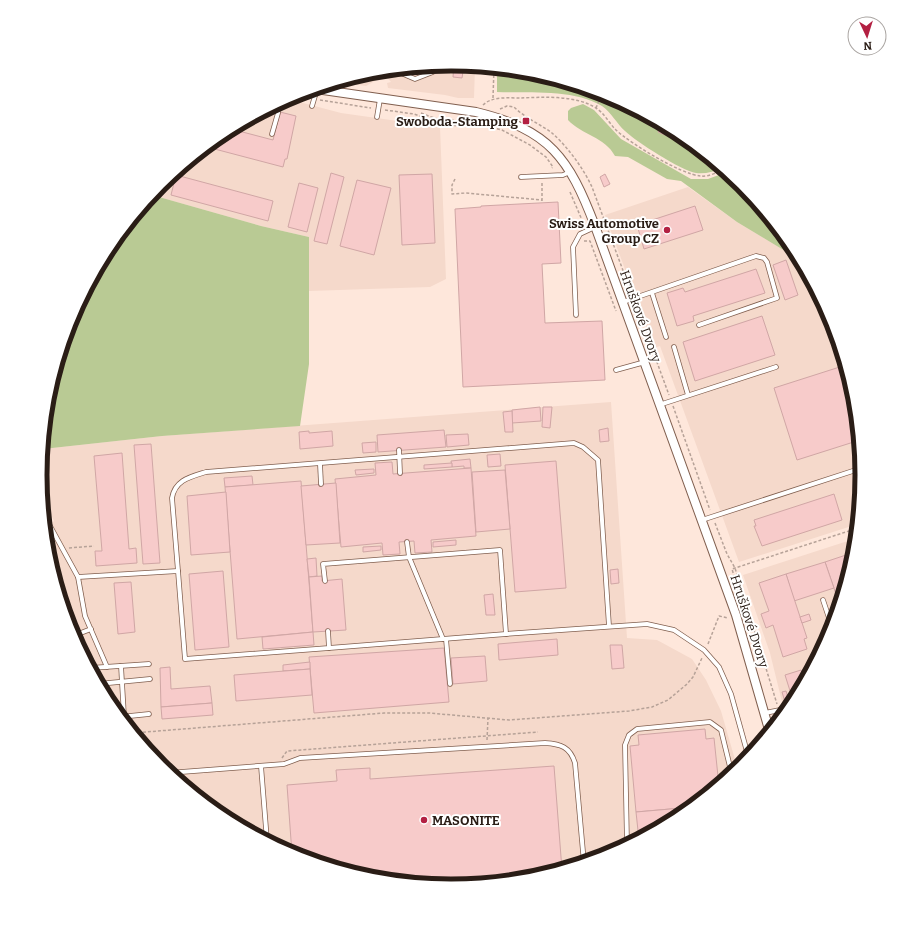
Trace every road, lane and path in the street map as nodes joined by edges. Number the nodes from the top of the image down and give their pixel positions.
1 (433, 72) edge
2 (494, 73) edge
3 (403, 74) edge
4 (327, 90) edge
5 (315, 94) edge
6 (307, 98) edge
7 (380, 98) junction
8 (314, 99) junction
9 (599, 99) edge
10 (312, 106) dead end
11 (596, 108) junction
12 (378, 109) junction
13 (278, 111) edge
14 (377, 117) dead end
15 (441, 118) dead end
16 (456, 126) junction
17 (272, 134) dead end
18 (571, 171) junction
19 (719, 172) edge
20 (553, 175) junction
21 (521, 178) dead end
22 (455, 179) dead end
23 (590, 182) dead end
24 (548, 183) dead end
25 (570, 192) dead end
26 (542, 200) junction
27 (542, 203) dead end
28 (595, 226) junction
29 (580, 234) junction
30 (652, 293) junction
31 (634, 299) junction
32 (623, 303) junction
33 (576, 315) dead end
34 (699, 325) dead end
35 (666, 337) dead end
36 (674, 347) dead end
37 (645, 362) junction
38 (776, 367) dead end
39 (616, 370) dead end
40 (688, 395) junction
41 (671, 400) junction
42 (659, 405) junction
43 (399, 450) dead end
44 (400, 458) junction
45 (320, 464) junction
46 (856, 470) edge
47 (400, 473) dead end
48 (321, 484) dead end
49 (713, 516) junction
50 (702, 520) junction
51 (50, 526) edge
52 (853, 530) edge
53 (407, 542) dead end
54 (94, 546) dead end
55 (66, 548) dead end
56 (409, 557) junction
57 (736, 568) junction
58 (178, 571) junction
59 (78, 577) junction
60 (325, 581) dead end
61 (823, 600) dead end
62 (740, 601) dead end
63 (736, 615) junction
64 (829, 619) edge
65 (609, 626) junction
66 (91, 629) junction
67 (328, 631) dead end
68 (80, 633) edge
69 (506, 634) junction
70 (445, 639) junction
71 (329, 648) junction
72 (704, 650) junction
73 (149, 664) dead end
74 (120, 666) junction
75 (107, 667) junction
76 (96, 668) edge
77 (150, 679) dead end
78 (122, 682) junction
79 (104, 683) edge
80 (450, 684) dead end
81 (122, 710) edge
82 (779, 711) joint
83 (765, 713) junction
84 (149, 714) dead end
85 (127, 716) edge
86 (488, 718) junction
87 (768, 727) edge
88 (139, 732) edge
89 (538, 732) dead end
90 (487, 735) dead end
91 (747, 752) edge
92 (282, 758) dead end
93 (261, 766) junction
94 (730, 769) edge
95 (177, 772) edge
96 (266, 835) edge
97 (627, 839) edge
98 (584, 858) edge

1 - 3 lane
2 - 11 path
4 - 7 street, Hruškové Dvory
5 - 8 lane
6 - 8 path
7 - 12 lane
7 - 18 street, Hruškové Dvory
8 - 10 lane
8 - 12 path
9 - 11 path
11 - 19 path
12 - 14 lane
12 - 16 path
13 - 17 lane
15 - 16 path
16 - 20 path
18 - 20 lane
18 - 28 street, Hruškové Dvory
20 - 21 lane
22 - 26 path
23 - 31 path
24 - 26 path
25 - 29 path
26 - 27 path
28 - 29 lane
28 - 32 street, Hruškové Dvory
29 - 33 lane
30 - 31 lane
30 - 34 lane
30 - 35 lane
31 - 32 lane
31 - 41 path
32 - 37 street, Hruškové Dvory
36 - 40 lane
37 - 39 lane
37 - 42 street, Hruškové Dvory
38 - 40 lane
40 - 41 lane
41 - 42 lane
41 - 49 path
42 - 50 street, Hruškové Dvory
43 - 44 lane
44 - 45 lane
44 - 47 lane
44 - 65 lane
45 - 48 lane
45 - 58 lane
46 - 49 lane
49 - 50 lane
49 - 57 path
50 - 63 street, Hruškové Dvory
51 - 59 lane
52 - 57 path
53 - 56 lane
54 - 55 path
56 - 60 lane
56 - 69 lane
56 - 70 lane
57 - 62 path
57 - 82 path
58 - 59 lane
58 - 71 lane
59 - 66 lane
61 - 64 lane
63 - 72 path
63 - 83 street, Hruškové Dvory
65 - 69 lane
65 - 72 lane
66 - 68 lane
66 - 75 lane
67 - 71 lane
69 - 70 lane
70 - 71 lane
70 - 80 lane
72 - 86 path
72 - 91 lane
73 - 74 lane
74 - 75 lane
74 - 78 lane
75 - 76 lane
77 - 78 lane
78 - 79 lane
78 - 81 lane
82 - 83 lane
83 - 87 street, Hruškové Dvory
84 - 85 lane
86 - 88 path
86 - 90 path
89 - 92 path
93 - 95 lane
93 - 96 lane
93 - 98 lane
94 - 97 lane

